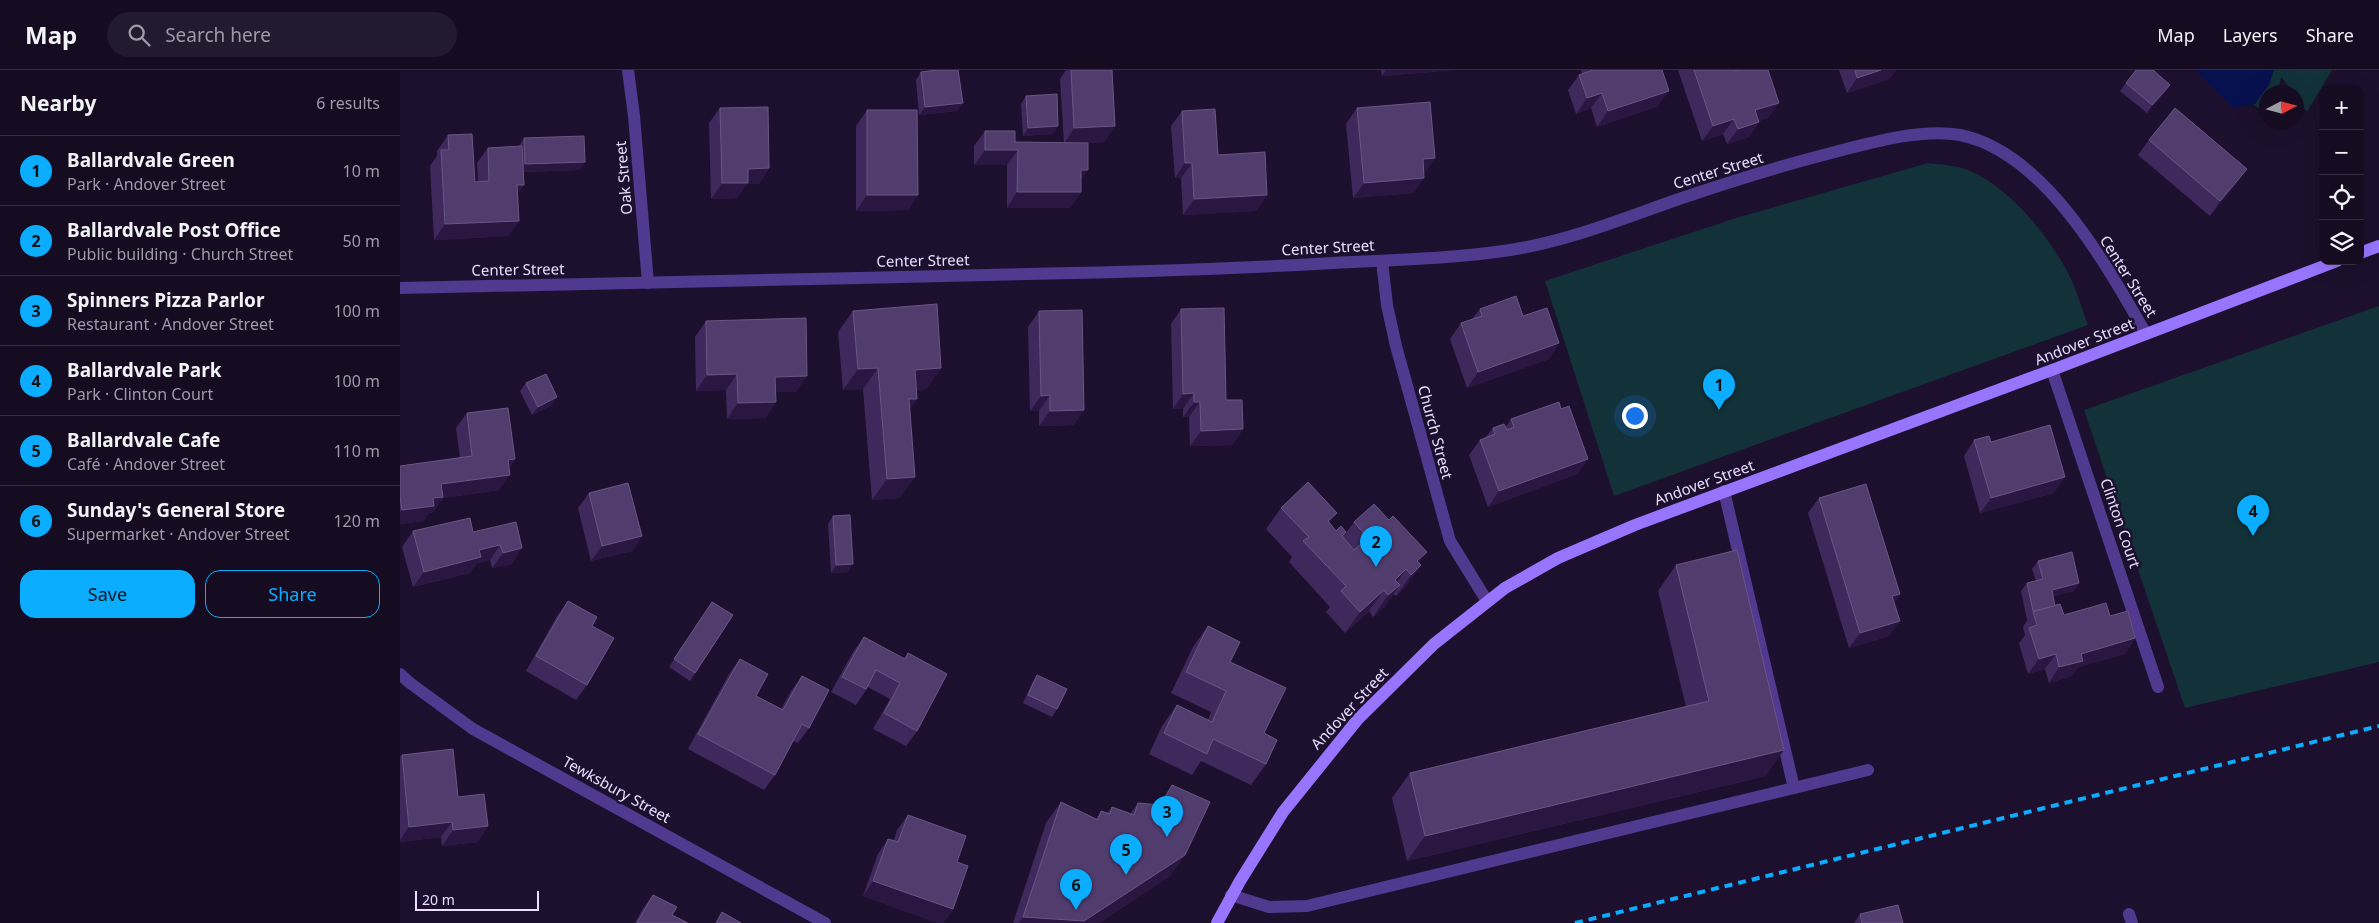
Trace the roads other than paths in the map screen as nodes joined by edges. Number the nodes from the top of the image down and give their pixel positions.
1 (628, 70) edge
2 (2379, 246) edge
3 (2364, 252) edge
4 (1382, 261) junction
5 (2327, 265) edge
6 (648, 283) junction
7 (400, 288) edge
8 (2146, 334) junction
9 (2052, 370) junction
10 (1724, 491) junction
11 (1487, 601) junction
12 (400, 674) edge
13 (2158, 687) dead end
14 (1868, 770) dead end
15 (1794, 788) junction
16 (1231, 895) junction
17 (825, 923) edge
18 (1217, 923) edge

1 - 6 street, Oak Street
2 - 3 main road
4 - 6 street, Center Street
4 - 8 street, Center Street
4 - 11 street, Church Street
5 - 8 main road, Andover Street
6 - 7 street, Center Street
8 - 9 main road, Andover Street
9 - 10 main road, Andover Street
9 - 13 street, Clinton Court
10 - 11 main road, Andover Street
10 - 15 street
11 - 16 main road, Andover Street
12 - 17 street, Tewksbury Street
14 - 15 street
15 - 16 street
16 - 18 main road, Andover Street

